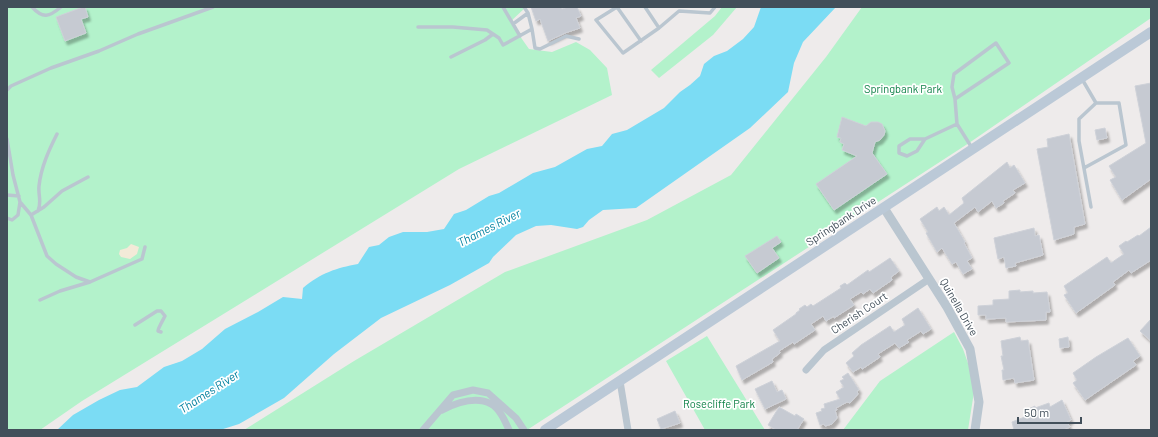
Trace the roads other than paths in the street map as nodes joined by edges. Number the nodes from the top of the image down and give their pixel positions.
1 (32, 7) edge
2 (61, 7) edge
3 (213, 7) edge
4 (502, 7) edge
5 (524, 7) edge
6 (617, 7) edge
7 (645, 7) edge
8 (675, 7) edge
9 (714, 7) edge
10 (679, 11) junction
11 (528, 13) junction
12 (513, 24) junction
13 (418, 27) dead end
14 (660, 28) junction
15 (532, 29) junction
16 (1151, 32) edge
17 (493, 34) junction
18 (520, 36) junction
19 (579, 39) dead end
20 (641, 41) junction
21 (451, 57) dead end
22 (1081, 78) junction
23 (7, 90) edge
24 (954, 99) junction
25 (1096, 103) junction
26 (957, 124) junction
27 (57, 134) dead end
28 (7, 139) edge
29 (925, 139) junction
30 (973, 149) junction
31 (1084, 168) junction
32 (88, 178) dead end
33 (7, 195) edge
34 (19, 196) junction
35 (20, 202) junction
36 (1091, 207) dead end
37 (884, 208) junction
38 (38, 211) junction
39 (31, 215) junction
40 (7, 218) edge
41 (145, 247) dead end
42 (929, 279) junction
43 (90, 282) junction
44 (40, 300) dead end
45 (135, 325) dead end
46 (161, 332) dead end
47 (806, 370) dead end
48 (620, 381) junction
49 (438, 412) junction
50 (423, 430) edge
51 (509, 430) edge
52 (524, 430) edge
53 (545, 430) edge
54 (628, 430) edge
55 (975, 430) edge

1 - 2 lane
3 - 23 lane
4 - 12 lane
5 - 11 lane
6 - 20 lane
6 - 20 lane
7 - 14 lane
8 - 10 lane
9 - 10 lane
10 - 14 lane
11 - 12 lane
11 - 15 lane
12 - 18 lane
13 - 17 lane
14 - 20 lane
15 - 18 lane
15 - 19 lane
16 - 22 main road, Springbank Drive
17 - 18 lane
17 - 21 lane
22 - 25 lane
22 - 30 main road, Springbank Drive
24 - 24 lane
24 - 26 lane
25 - 31 lane
25 - 31 lane
26 - 29 lane
26 - 30 lane
27 - 38 lane
28 - 34 lane
29 - 29 lane
30 - 37 main road, Springbank Drive
31 - 36 lane
32 - 38 lane
33 - 34 lane
34 - 35 lane
35 - 39 lane
35 - 40 lane
37 - 42 street, Quinella Drive
37 - 48 main road, Springbank Drive
38 - 39 lane
39 - 43 lane
41 - 43 lane
42 - 47 street, Cherish Court
42 - 55 street, Quinella Drive
43 - 44 lane
45 - 46 lane
48 - 53 main road, Springbank Drive
48 - 54 street
49 - 50 street
49 - 51 street
49 - 52 street

